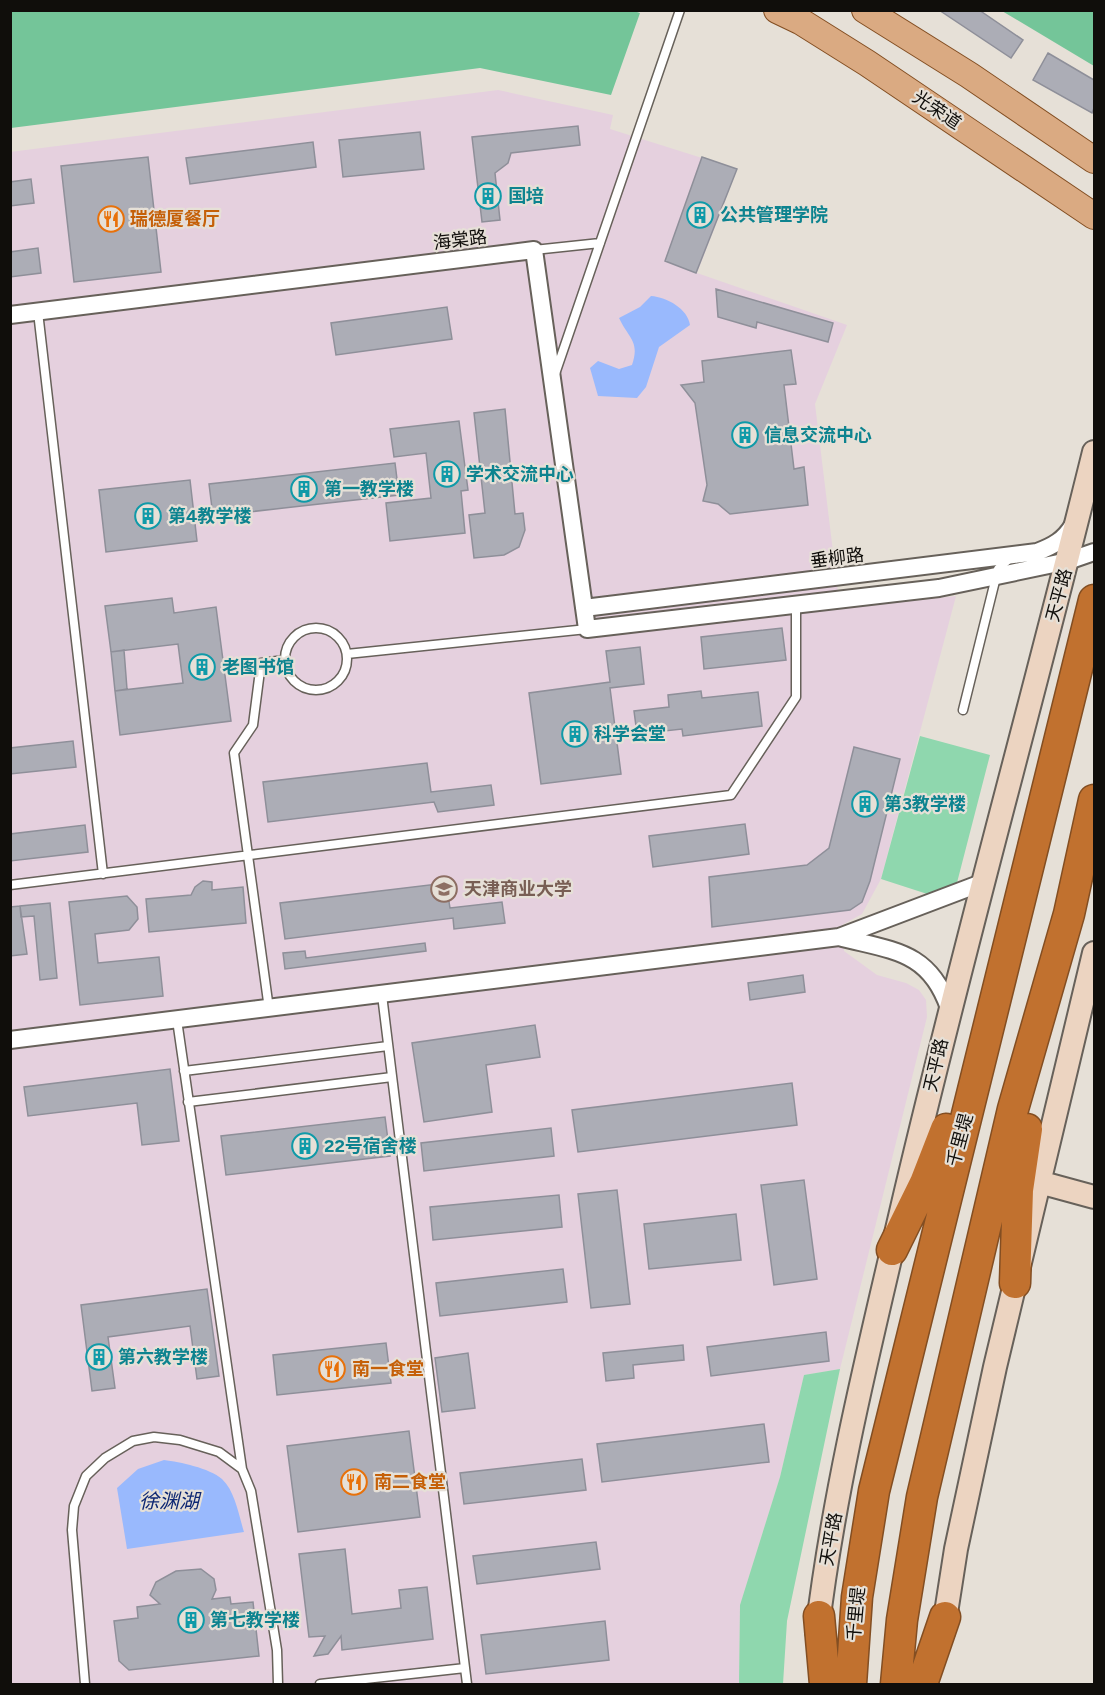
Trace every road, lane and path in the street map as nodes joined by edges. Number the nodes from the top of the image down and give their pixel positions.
1 (681, 10) edge
2 (777, 10) edge
3 (865, 10) edge
4 (1095, 160) edge
5 (1095, 216) edge
6 (600, 243) junction
7 (534, 250) junction
8 (38, 312) junction
9 (10, 315) edge
10 (552, 380) junction
11 (1095, 452) edge
12 (1078, 516) junction
13 (1095, 552) edge
14 (1017, 554) junction
15 (1068, 561) junction
16 (996, 576) junction
17 (1095, 600) edge
18 (796, 605) junction
19 (584, 608) junction
20 (587, 629) junction
21 (347, 654) junction
22 (285, 660) junction
23 (963, 710) dead end
24 (1095, 800) edge
25 (248, 855) junction
26 (103, 874) junction
27 (984, 882) junction
28 (10, 885) edge
29 (840, 937) junction
30 (1095, 953) edge
31 (382, 995) junction
32 (949, 1008) junction
33 (269, 1009) junction
34 (177, 1020) junction
35 (10, 1040) edge
36 (388, 1046) junction
37 (184, 1071) junction
38 (392, 1077) junction
39 (965, 1096) junction
40 (188, 1101) junction
41 (1021, 1110) junction
42 (1039, 1182) junction
43 (1095, 1197) edge
44 (892, 1250) junction
45 (1015, 1283) junction
46 (242, 1469) junction
47 (819, 1616) junction
48 (945, 1617) junction
49 (465, 1668) junction
50 (86, 1684) edge
51 (278, 1684) edge
52 (320, 1684) edge
53 (467, 1684) edge
54 (811, 1684) edge
55 (825, 1684) edge
56 (851, 1684) edge
57 (896, 1684) edge
58 (922, 1684) edge
59 (936, 1684) edge

1 - 6 lane
2 - 5 main road, 光荣道
3 - 4 main road
6 - 7 lane
6 - 10 lane
7 - 8 street, 海棠路
7 - 10 street
8 - 9 street, 海棠路
8 - 26 lane
10 - 19 street
11 - 12 street, 天平路
12 - 14 street, 垂柳路
12 - 15 street, 天平路
13 - 15 street
14 - 16 lane
14 - 19 street, 垂柳路
15 - 16 street
15 - 27 street, 天平路
16 - 18 street
16 - 23 lane
17 - 39 highway, 千里堤
18 - 20 street
18 - 25 lane
19 - 20 street
20 - 21 lane
21 - 22 lane
21 - 22 lane
22 - 25 lane
24 - 41 highway
25 - 26 lane
25 - 33 lane
26 - 28 lane
27 - 29 street
27 - 32 street, 天平路
29 - 31 street
29 - 32 street
30 - 42 street
31 - 33 street
31 - 36 lane
32 - 44 street, 天平路
33 - 34 street
34 - 35 street
34 - 37 lane
36 - 37 lane
36 - 38 lane
37 - 40 lane
38 - 40 lane
38 - 49 lane
39 - 44 highway
39 - 56 highway, 千里堤
40 - 46 lane
41 - 45 highway
41 - 57 highway
42 - 43 street
42 - 45 street
44 - 47 street, 天平路
45 - 48 street
46 - 50 lane
46 - 51 lane
47 - 54 street, 天平路
47 - 55 highway
48 - 58 highway
48 - 59 street
49 - 52 lane
49 - 53 lane

